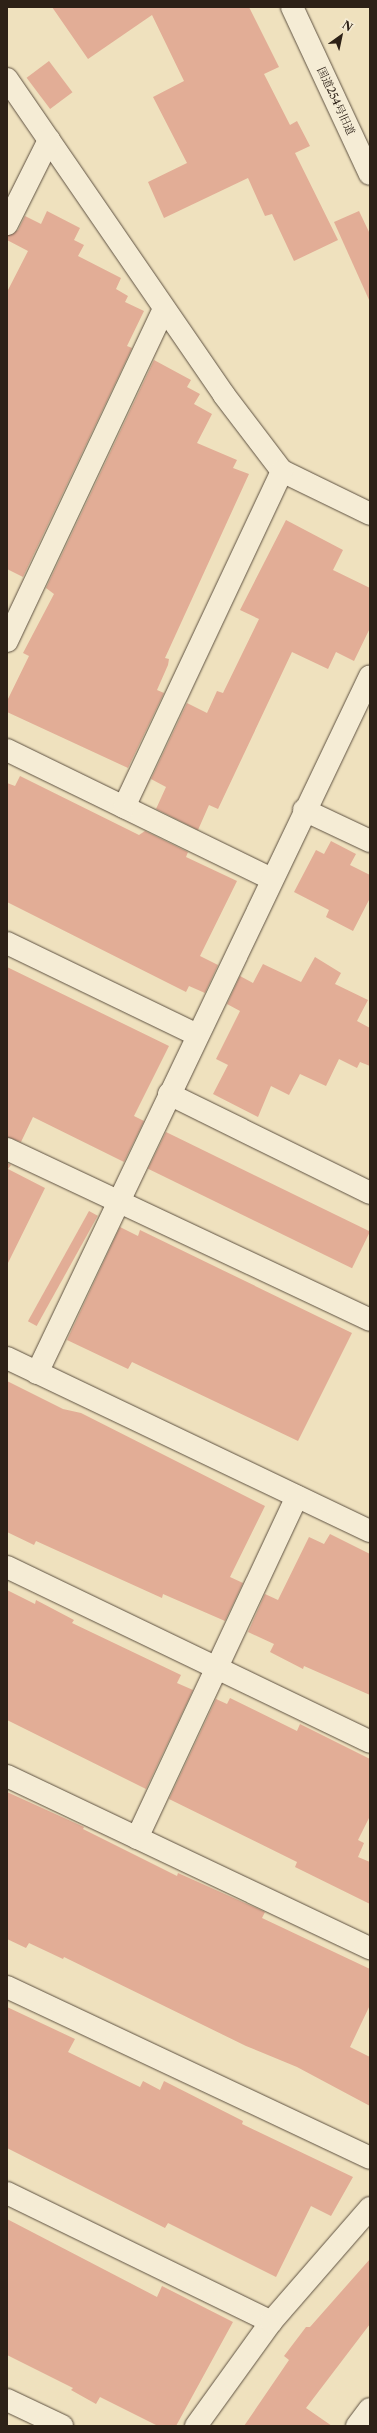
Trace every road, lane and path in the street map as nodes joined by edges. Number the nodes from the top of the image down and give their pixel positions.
1 (292, 7) edge
2 (7, 79) edge
3 (49, 140) junction
4 (370, 174) edge
5 (7, 224) edge
6 (164, 309) junction
7 (282, 471) junction
8 (370, 514) edge
9 (7, 642) edge
10 (370, 676) edge
11 (7, 750) edge
12 (124, 807) junction
13 (304, 810) junction
14 (370, 841) edge
15 (271, 879) junction
16 (7, 943) edge
17 (197, 1035) junction
18 (169, 1094) junction
19 (7, 1149) edge
20 (370, 1193) edge
21 (118, 1203) junction
22 (370, 1320) edge
23 (7, 1358) edge
24 (37, 1373) junction
25 (297, 1497) junction
26 (370, 1531) edge
27 (7, 1567) edge
28 (217, 1668) junction
29 (370, 1742) edge
30 (7, 1776) edge
31 (137, 1838) junction
32 (370, 1948) edge
33 (7, 1987) edge
34 (370, 2158) edge
35 (7, 2193) edge
36 (370, 2208) edge
37 (271, 2322) junction
38 (7, 2400) edge
39 (370, 2409) edge
40 (62, 2426) edge
41 (196, 2426) edge
42 (357, 2426) edge

1 - 4 street, 国道254号旧道
2 - 3 street
3 - 5 street
3 - 6 street
6 - 7 street
6 - 9 street
7 - 8 street
7 - 12 street
10 - 13 street
11 - 12 street
12 - 15 street
13 - 14 street
13 - 15 street
15 - 17 street
16 - 17 street
17 - 18 street
18 - 20 street
18 - 21 street
19 - 21 street
21 - 22 street
21 - 24 street
23 - 24 street
24 - 25 street
25 - 26 street
25 - 28 street
27 - 28 street
28 - 29 street
28 - 31 street
30 - 31 street
31 - 32 street
33 - 34 street
35 - 37 street
36 - 37 street
37 - 41 street
38 - 40 street
39 - 42 street

